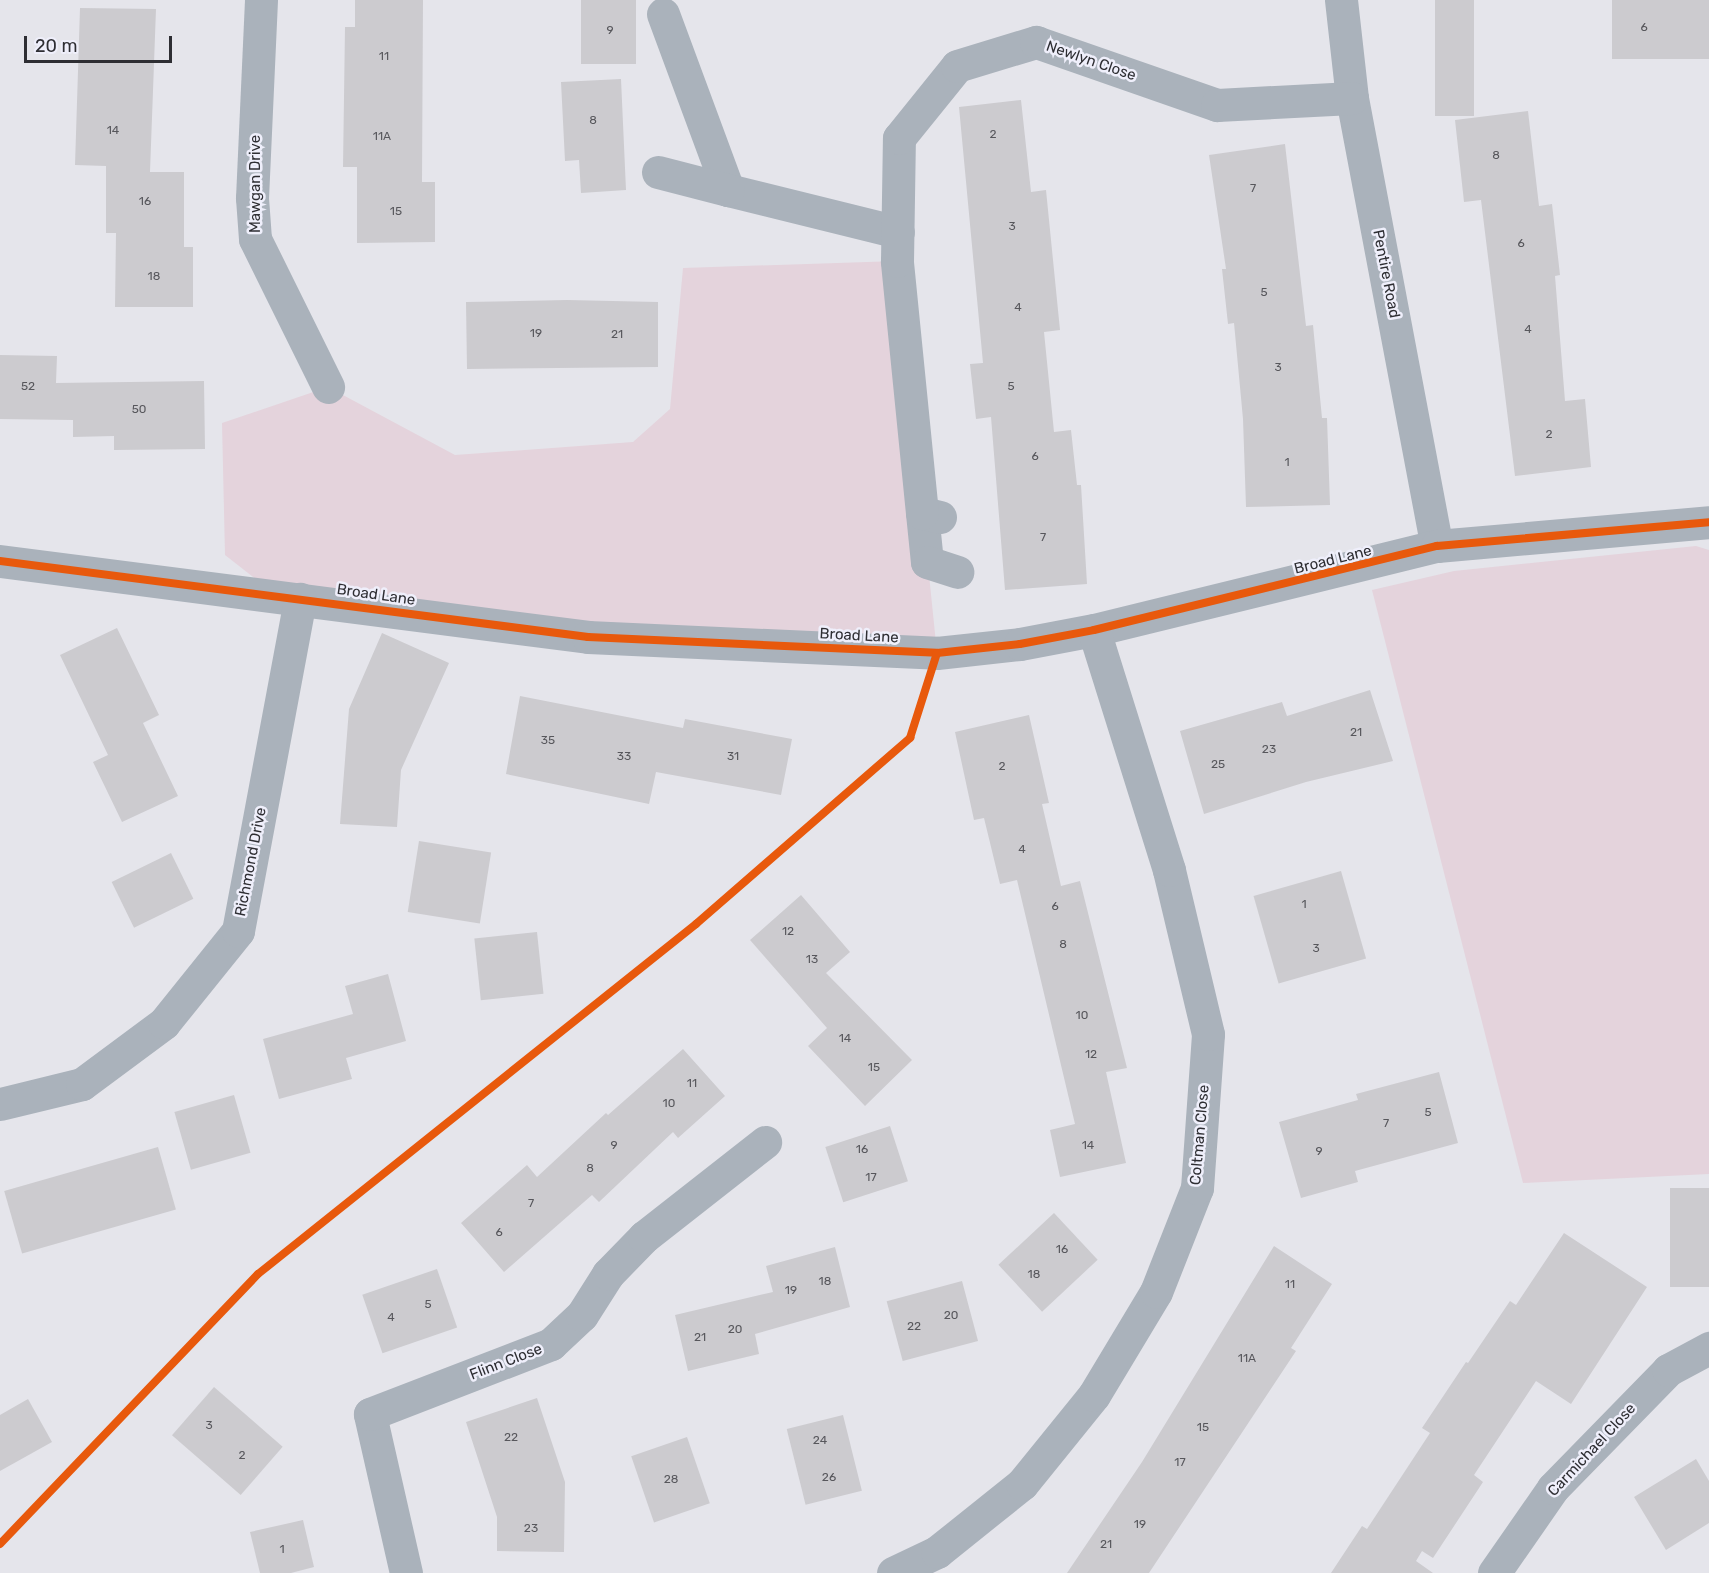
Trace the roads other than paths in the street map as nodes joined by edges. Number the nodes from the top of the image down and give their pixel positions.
1 (261, 0) edge
2 (1341, 0) edge
3 (663, 14) dead end
4 (1352, 98) junction
5 (658, 172) dead end
6 (728, 190) junction
7 (898, 232) junction
8 (328, 387) dead end
9 (1709, 522) edge
10 (1437, 546) junction
11 (0, 561) edge
12 (957, 572) dead end
13 (300, 599) junction
14 (1094, 630) junction
15 (0, 1104) edge
16 (765, 1142) dead end
17 (1709, 1348) edge
18 (406, 1573) edge
19 (893, 1573) edge
20 (1494, 1573) edge

1 - 8 street, Mawgan Drive
2 - 4 street, Pentire Road
3 - 6 street
4 - 7 street, Newlyn Close
4 - 10 street, Pentire Road
5 - 6 street
6 - 7 street
7 - 12 street, Newlyn Close
9 - 10 street, Broad Lane
10 - 14 street, Broad Lane
11 - 13 street, Broad Lane
13 - 14 street, Broad Lane
13 - 15 street, Richmond Drive
14 - 19 street, Coltman Close
16 - 18 street, Flinn Close
17 - 20 street, Carmichael Close

